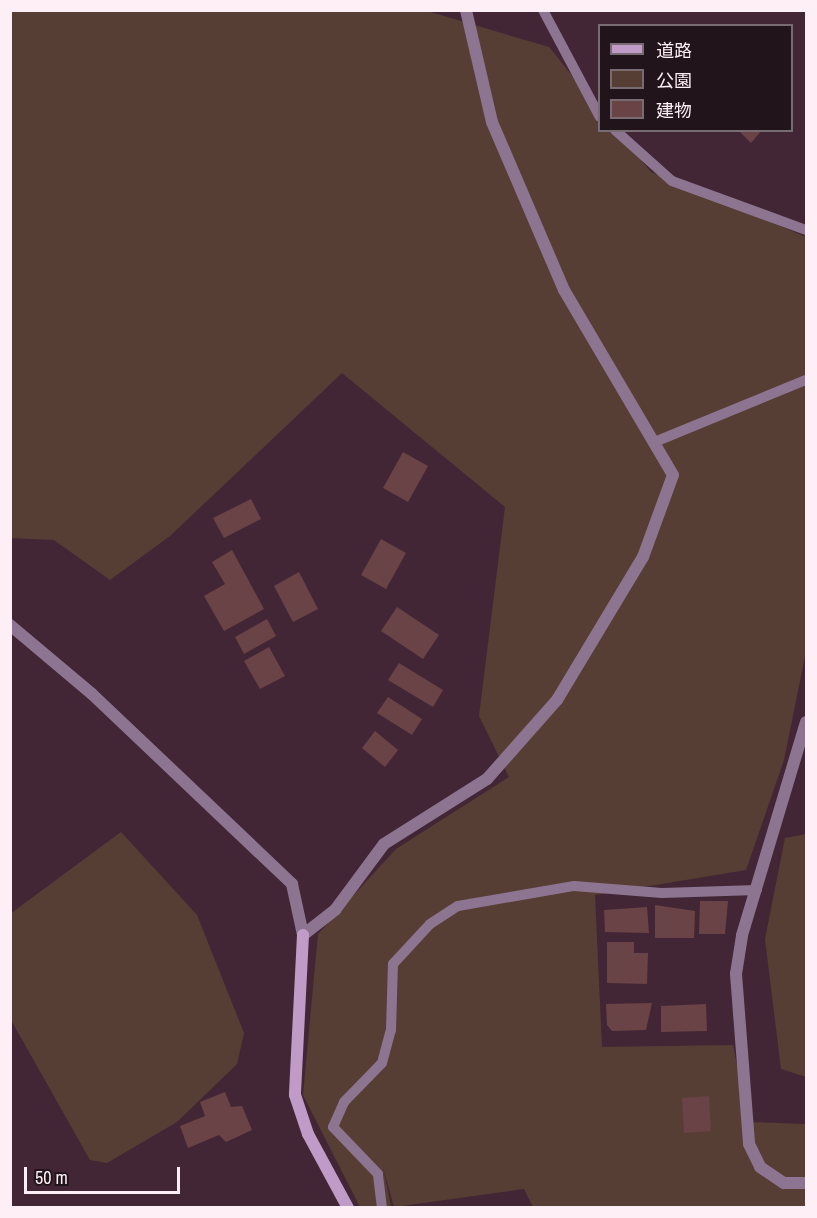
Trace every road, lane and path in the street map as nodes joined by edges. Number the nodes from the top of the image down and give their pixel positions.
1 (466, 10) edge
2 (543, 10) edge
3 (598, 113) edge
4 (617, 132) edge
5 (807, 230) edge
6 (807, 380) edge
7 (657, 441) junction
8 (10, 625) edge
9 (807, 722) edge
10 (758, 891) junction
11 (303, 935) junction
12 (807, 1183) edge
13 (348, 1208) edge
14 (382, 1208) edge

1 - 7 street
2 - 3 lane
4 - 5 lane
6 - 7 lane
7 - 11 street
8 - 11 street
9 - 10 street
10 - 12 street
10 - 14 lane
11 - 13 street

